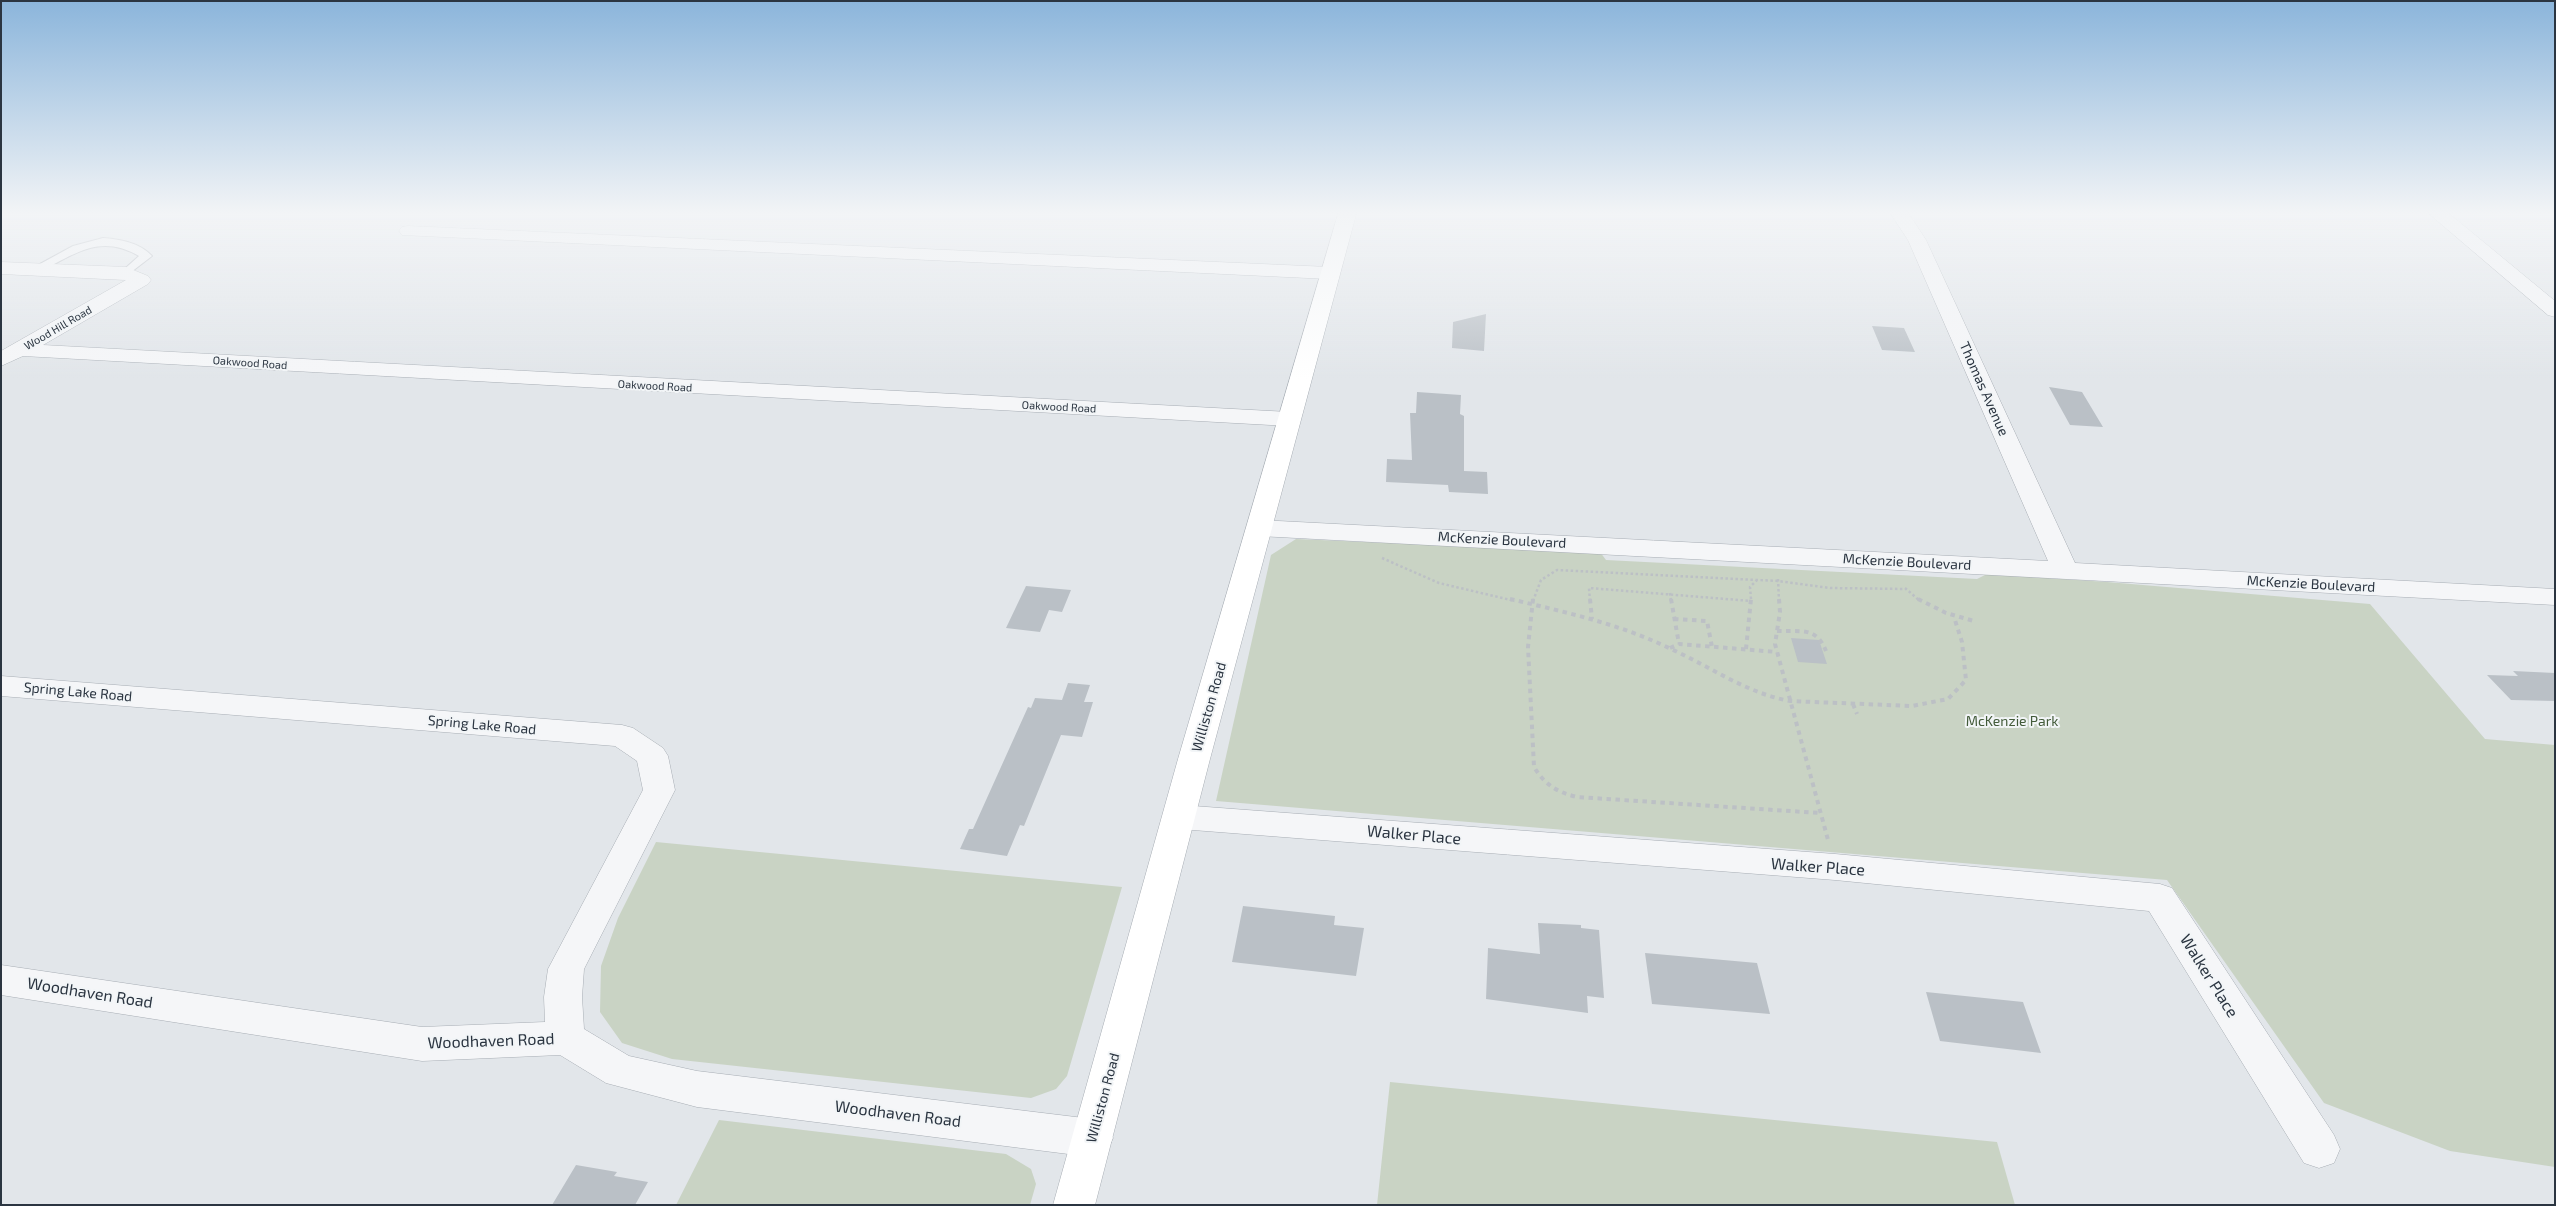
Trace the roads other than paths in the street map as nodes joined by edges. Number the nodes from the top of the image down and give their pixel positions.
1 (41, 267) edge
2 (140, 267) edge
3 (1204, 267) edge
4 (1331, 267) edge
5 (1929, 267) edge
6 (2503, 267) edge
7 (1, 268) edge
8 (35, 270) junction
9 (1329, 273) junction
10 (134, 277) junction
11 (2555, 311) edge
12 (20, 350) junction
13 (1, 360) edge
14 (1289, 419) junction
15 (1259, 528) junction
16 (2065, 570) junction
17 (2555, 597) edge
18 (1, 686) edge
19 (1180, 817) junction
20 (1, 980) edge
21 (565, 1038) junction
22 (1092, 1138) junction
23 (2319, 1149) dead end
24 (1074, 1205) edge

1 - 8 lane
2 - 10 lane
3 - 9 street
4 - 9 main road, Williston Road
5 - 16 street, Thomas Avenue
6 - 11 street
7 - 8 street
8 - 10 street
9 - 14 main road, Williston Road
10 - 12 street, Wood Hill Road
12 - 13 street, Wood Hill Road
12 - 14 street, Oakwood Road
14 - 15 main road, Williston Road
15 - 16 street, McKenzie Boulevard
15 - 19 main road, Williston Road
16 - 17 street, McKenzie Boulevard
18 - 21 street, Spring Lake Road
19 - 22 main road, Williston Road
19 - 23 street, Walker Place
20 - 21 street, Woodhaven Road
21 - 22 street, Woodhaven Road
22 - 24 main road, Williston Road

